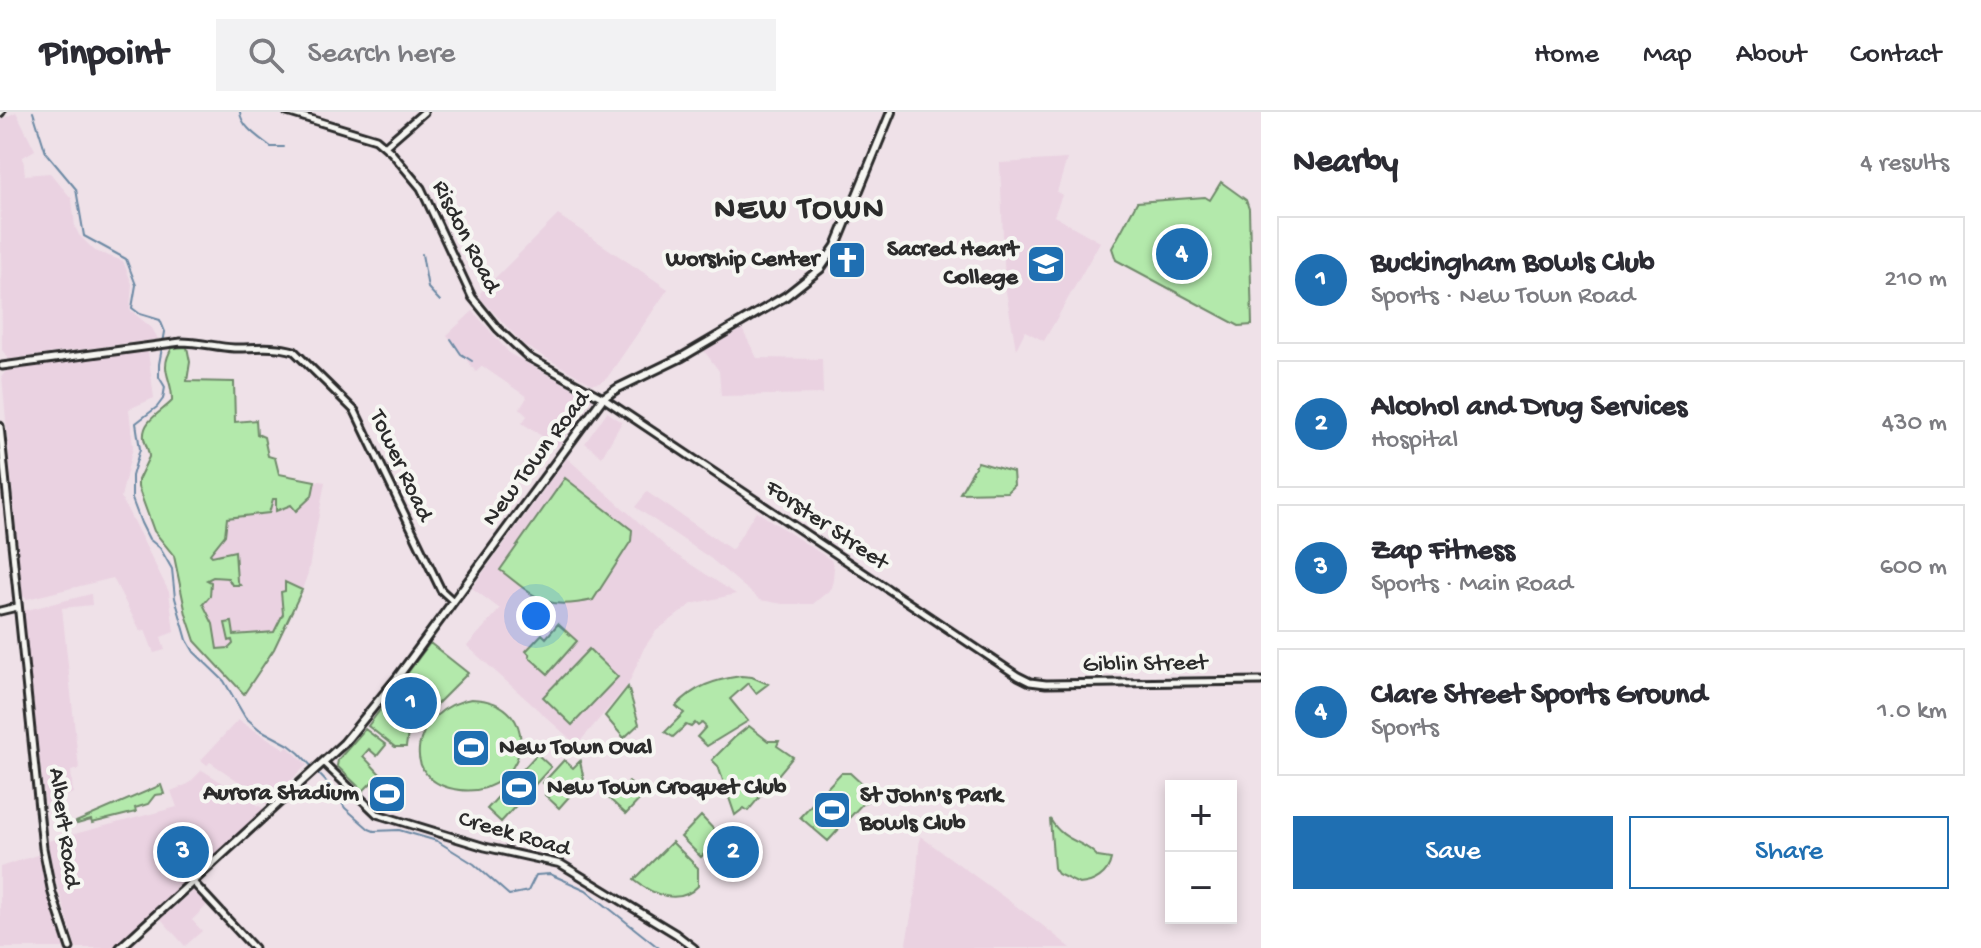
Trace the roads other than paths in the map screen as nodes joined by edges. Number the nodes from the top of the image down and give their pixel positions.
1 (287, 112) edge
2 (424, 112) edge
3 (891, 112) edge
4 (385, 146) junction
5 (1, 365) edge
6 (603, 398) junction
7 (0, 426) edge
8 (453, 601) junction
9 (17, 607) junction
10 (0, 611) edge
11 (1261, 681) edge
12 (1030, 682) joint
13 (322, 765) junction
14 (192, 881) junction
15 (70, 948) edge
16 (120, 948) edge
17 (254, 948) edge
18 (694, 948) edge

1 - 4 street, Risdon Road
2 - 4 street
3 - 6 main road, New Town Road
4 - 6 street, Risdon Road
5 - 8 street, Tower Road
6 - 8 main road, New Town Road
6 - 12 street, Forster Street
7 - 9 street, Albert Road
8 - 13 main road, New Town Road
9 - 10 street
9 - 15 street, Albert Road
11 - 12 street, Giblin Street
13 - 14 main road, New Town Road
13 - 18 street, Creek Road
14 - 16 main road, New Town Road
14 - 17 street

